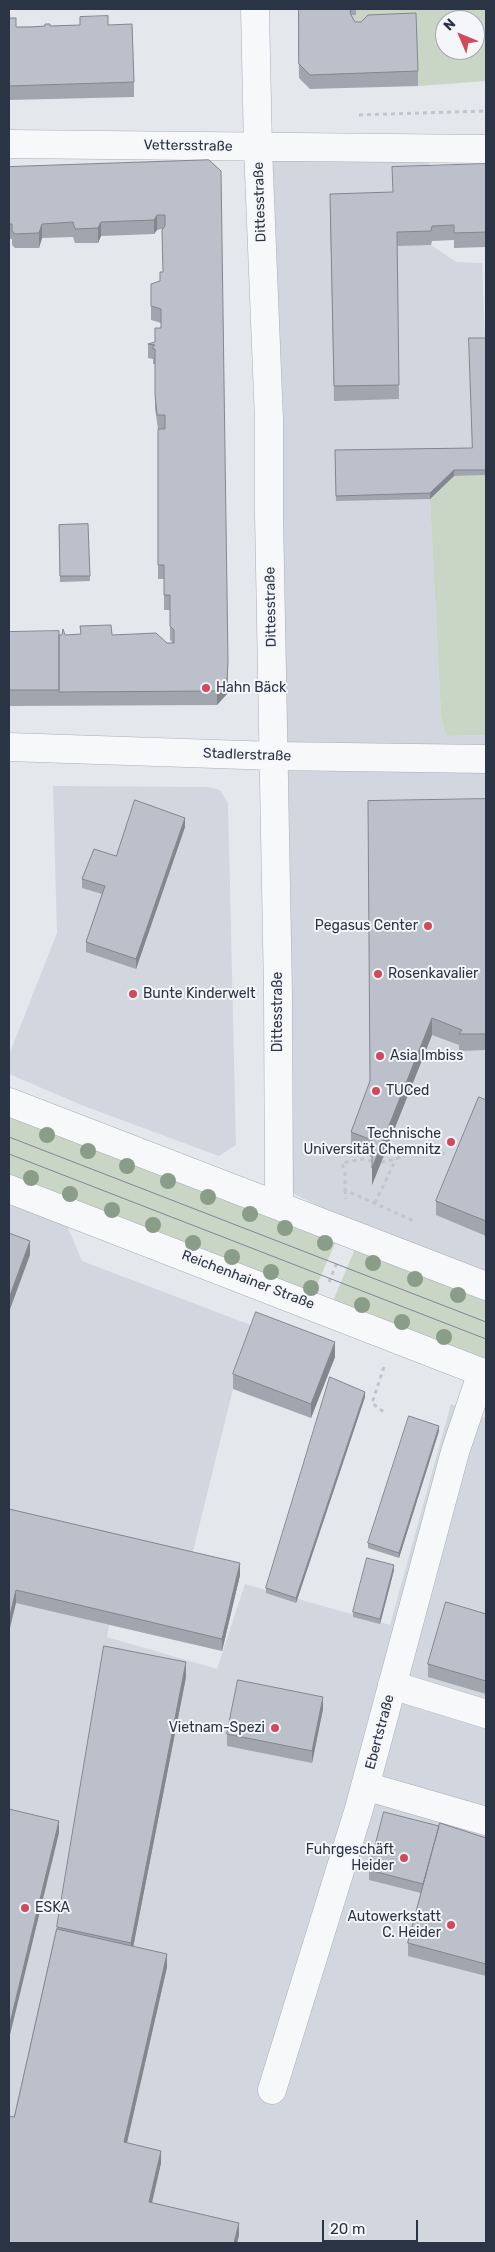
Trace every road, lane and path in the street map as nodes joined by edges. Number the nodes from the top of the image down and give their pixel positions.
1 (255, 9) edge
2 (486, 111) edge
3 (357, 115) dead end
4 (9, 144) edge
5 (258, 148) junction
6 (486, 149) edge
7 (9, 748) edge
8 (274, 756) junction
9 (486, 759) edge
10 (9, 1102) edge
11 (445, 1154) dead end
12 (396, 1159) junction
13 (372, 1161) edge
14 (381, 1162) edge
15 (9, 1189) edge
16 (376, 1203) junction
17 (279, 1205) junction
18 (414, 1221) dead end
19 (486, 1286) edge
20 (386, 1362) dead end
21 (484, 1373) edge
22 (385, 1413) dead end
23 (392, 1685) junction
24 (486, 1714) edge
25 (365, 1786) junction
26 (486, 1821) edge
27 (272, 2090) dead end

1 - 5 street, Dittesstraße
2 - 3 path
4 - 5 street, Vettersstraße
5 - 6 street, Vettersstraße
5 - 8 street, Dittesstraße
7 - 8 street, Stadlerstraße
8 - 9 street, Stadlerstraße
8 - 17 street, Dittesstraße
10 - 17 street
11 - 12 path
12 - 14 path
12 - 16 path
13 - 16 path
15 - 21 street, Reichenhainer Straße
16 - 18 path
17 - 19 street
20 - 22 path
21 - 23 street, Ebertstraße
23 - 24 street
23 - 25 street, Ebertstraße
25 - 26 street
25 - 27 street, Ebertstraße

